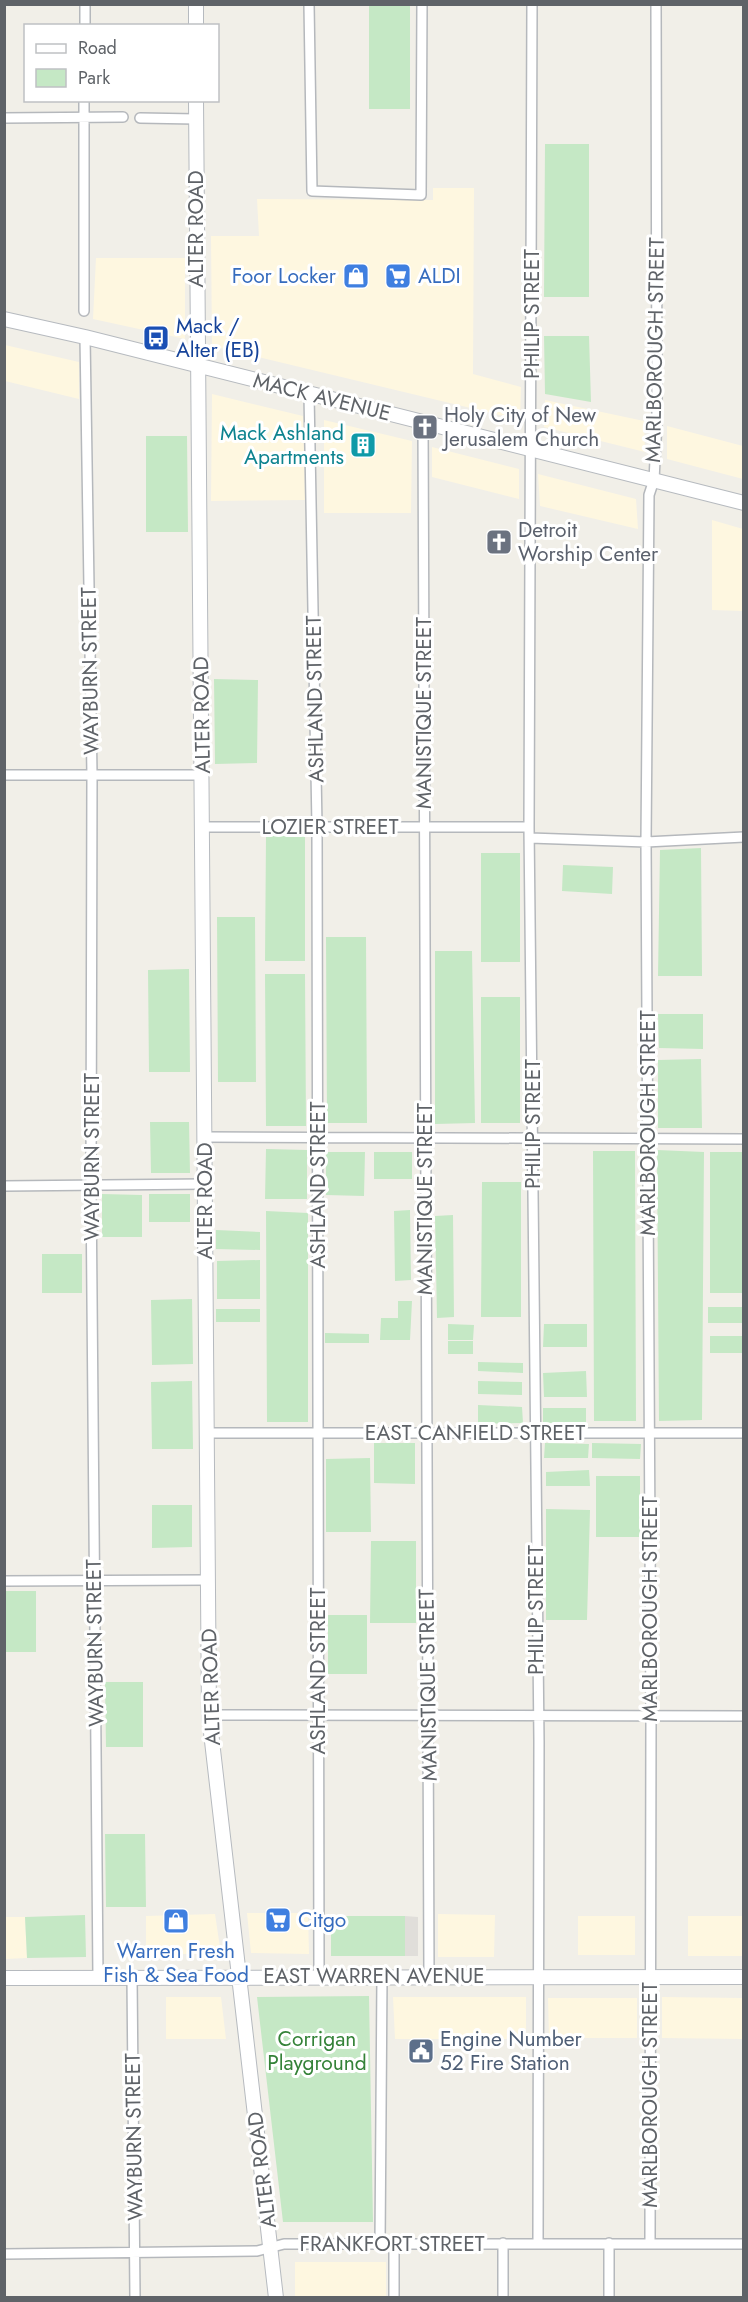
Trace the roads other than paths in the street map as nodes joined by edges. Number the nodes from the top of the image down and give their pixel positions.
1 (85, 4) edge
2 (196, 4) edge
3 (309, 4) edge
4 (422, 4) edge
5 (532, 4) edge
6 (656, 4) edge
7 (85, 24) edge
8 (196, 24) edge
9 (84, 102) edge
10 (196, 102) edge
11 (84, 117) junction
12 (123, 117) dead end
13 (4, 118) edge
14 (140, 118) dead end
15 (196, 119) junction
16 (84, 311) dead end
17 (4, 319) edge
18 (85, 337) junction
19 (198, 366) junction
20 (309, 394) junction
21 (423, 422) junction
22 (531, 448) junction
23 (654, 480) junction
24 (744, 503) edge
25 (4, 775) edge
26 (92, 775) junction
27 (203, 775) junction
28 (203, 826) junction
29 (317, 826) junction
30 (424, 826) junction
31 (529, 827) junction
32 (744, 837) edge
33 (530, 838) junction
34 (646, 842) junction
35 (205, 1137) junction
36 (318, 1137) junction
37 (425, 1137) junction
38 (534, 1137) junction
39 (648, 1139) junction
40 (744, 1139) edge
41 (205, 1184) junction
42 (91, 1185) junction
43 (4, 1186) edge
44 (207, 1433) junction
45 (318, 1433) junction
46 (426, 1433) junction
47 (534, 1433) junction
48 (649, 1433) junction
49 (744, 1433) edge
50 (208, 1580) junction
51 (4, 1581) edge
52 (95, 1581) junction
53 (209, 1715) junction
54 (318, 1715) junction
55 (429, 1715) junction
56 (537, 1716) junction
57 (651, 1716) junction
58 (744, 1716) edge
59 (238, 1976) junction
60 (319, 1976) junction
61 (382, 1976) junction
62 (429, 1976) junction
63 (538, 1976) junction
64 (650, 1976) junction
65 (98, 1977) junction
66 (132, 1977) junction
67 (744, 1977) edge
68 (4, 1978) edge
69 (503, 2243) junction
70 (538, 2243) junction
71 (609, 2243) junction
72 (650, 2243) junction
73 (394, 2244) junction
74 (744, 2244) edge
75 (380, 2245) junction
76 (271, 2247) junction
77 (135, 2252) junction
78 (4, 2254) edge
79 (135, 2298) edge
80 (276, 2298) edge
81 (394, 2298) edge
82 (503, 2298) edge
83 (609, 2298) edge

1 - 7 street
2 - 8 street
3 - 4 street
5 - 22 street, PHILIP STREET
6 - 23 street, MARLBOROUGH STREET
9 - 11 street
10 - 15 street, ALTER ROAD
11 - 12 street
11 - 13 street
11 - 16 street
14 - 15 street
15 - 19 street, ALTER ROAD
17 - 18 street, MACK AVENUE
18 - 19 street, MACK AVENUE
18 - 26 street, WAYBURN STREET
19 - 20 street, MACK AVENUE
19 - 27 street, ALTER ROAD
20 - 21 street, MACK AVENUE
20 - 29 street, ASHLAND STREET
21 - 22 street, MACK AVENUE
21 - 30 street, MANISTIQUE STREET
22 - 23 street, MACK AVENUE
22 - 31 street, PHILIP STREET
23 - 24 street, MACK AVENUE
23 - 34 street, MARLBOROUGH STREET
25 - 26 street
26 - 27 street
26 - 42 street, WAYBURN STREET
27 - 28 street, ALTER ROAD
28 - 29 street, LOZIER STREET
28 - 35 street, ALTER ROAD
29 - 30 street, LOZIER STREET
29 - 36 street, ASHLAND STREET
30 - 31 street, LOZIER STREET
30 - 37 street, MANISTIQUE STREET
31 - 33 street, PHILIP STREET
32 - 34 street
33 - 34 street
33 - 38 street, PHILIP STREET
34 - 39 street, MARLBOROUGH STREET
35 - 36 street
35 - 41 street, ALTER ROAD
36 - 37 street
36 - 45 street, ASHLAND STREET
37 - 38 street
37 - 46 street, MANISTIQUE STREET
38 - 39 street
38 - 47 street, PHILIP STREET
39 - 40 street
39 - 48 street, MARLBOROUGH STREET
41 - 42 street
41 - 44 street, ALTER ROAD
42 - 43 street
42 - 52 street, WAYBURN STREET
44 - 45 street, EAST CANFIELD STREET
44 - 50 street, ALTER ROAD
45 - 46 street, EAST CANFIELD STREET
45 - 54 street, ASHLAND STREET
46 - 47 street, EAST CANFIELD STREET
46 - 55 street, MANISTIQUE STREET
47 - 48 street, EAST CANFIELD STREET
47 - 56 street, PHILIP STREET
48 - 49 street, EAST CANFIELD STREET
48 - 57 street, MARLBOROUGH STREET
50 - 52 street
50 - 53 street, ALTER ROAD
51 - 52 street
52 - 65 street, WAYBURN STREET
53 - 54 street
53 - 59 street, ALTER ROAD
54 - 55 street
54 - 60 street, ASHLAND STREET
55 - 56 street
55 - 62 street, MANISTIQUE STREET
56 - 57 street
56 - 63 street, PHILIP STREET
57 - 58 street
57 - 64 street, MARLBOROUGH STREET
59 - 60 street, EAST WARREN AVENUE
59 - 66 street, EAST WARREN AVENUE
59 - 76 street, ALTER ROAD
60 - 61 street, EAST WARREN AVENUE
61 - 62 street, EAST WARREN AVENUE
61 - 75 street
62 - 63 street, EAST WARREN AVENUE
63 - 64 street, EAST WARREN AVENUE
63 - 70 street, PHILIP STREET
64 - 67 street, EAST WARREN AVENUE
64 - 72 street, MARLBOROUGH STREET
65 - 66 street, EAST WARREN AVENUE
65 - 68 street, EAST WARREN AVENUE
66 - 77 street, WAYBURN STREET
69 - 70 street, FRANKFORT STREET
69 - 73 street, FRANKFORT STREET
69 - 82 street
70 - 71 street, FRANKFORT STREET
71 - 72 street, FRANKFORT STREET
71 - 83 street
72 - 74 street, FRANKFORT STREET
73 - 75 street, FRANKFORT STREET
73 - 81 street
75 - 76 street, FRANKFORT STREET
76 - 77 street, FRANKFORT STREET
76 - 80 street, ALTER ROAD
77 - 78 street, FRANKFORT STREET
77 - 79 street, WAYBURN STREET

